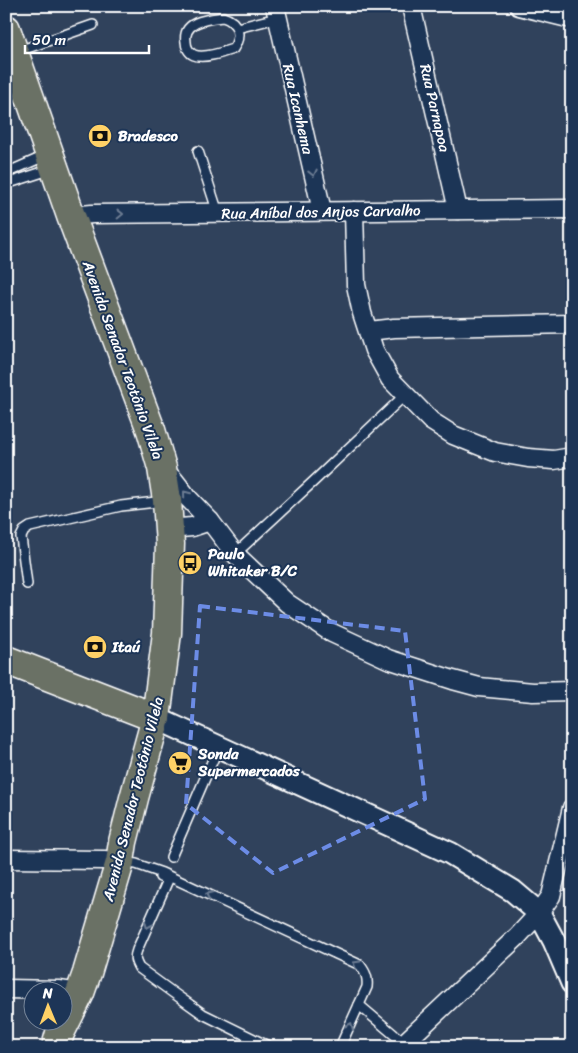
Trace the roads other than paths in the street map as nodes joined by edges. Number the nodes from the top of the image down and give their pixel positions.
1 (411, 6) edge
2 (519, 6) edge
3 (276, 12) edge
4 (572, 20) edge
5 (93, 25) dead end
6 (237, 28) junction
7 (9, 46) edge
8 (198, 151) dead end
9 (52, 161) junction
10 (6, 173) edge
11 (6, 184) edge
12 (572, 209) edge
13 (458, 210) junction
14 (322, 211) junction
15 (354, 212) junction
16 (218, 213) junction
17 (71, 216) junction
18 (572, 324) edge
19 (368, 330) junction
20 (405, 395) junction
21 (572, 457) edge
22 (162, 468) junction
23 (167, 500) junction
24 (210, 520) junction
25 (169, 529) junction
26 (235, 554) junction
27 (27, 584) dead end
28 (6, 660) edge
29 (572, 691) edge
30 (156, 718) junction
31 (220, 747) junction
32 (572, 808) edge
33 (171, 857) dead end
34 (6, 859) edge
35 (119, 864) junction
36 (539, 913) junction
37 (572, 983) edge
38 (6, 989) edge
39 (80, 993) junction
40 (359, 1005) junction
41 (259, 1045) edge
42 (402, 1045) edge
43 (56, 1047) edge
44 (73, 1047) edge
45 (270, 1047) edge
46 (340, 1047) edge

1 - 13 street, Rua Parnapoa
2 - 4 street
3 - 6 lane
3 -> 14 street, Rua Icanhema
5 - 7 lane
6 - 6 lane
7 - 9 main road, Avenida Senador Teotônio Vilela
8 - 16 lane
9 - 10 lane
9 - 11 lane
9 - 17 main road, Avenida Senador Teotônio Vilela
12 - 13 street, Rua Aníbal dos Anjos Carvalho
13 - 15 street, Rua Aníbal dos Anjos Carvalho
14 - 15 street, Rua Aníbal dos Anjos Carvalho
14 - 16 street, Rua Aníbal dos Anjos Carvalho
15 - 19 street
17 -> 16 street, Rua Aníbal dos Anjos Carvalho
17 - 22 main road, Avenida Senador Teotônio Vilela
18 - 19 street
19 - 20 street
20 - 21 street
20 - 26 lane
22 - 23 main road, Avenida Senador Teotônio Vilela
24 -> 22 street
23 - 25 main road, Avenida Senador Teotônio Vilela
23 - 27 lane
24 - 25 street
24 - 26 street
25 - 30 main road, Avenida Senador Teotônio Vilela
26 - 29 street
28 - 30 main road
30 - 31 street
30 - 35 main road, Avenida Senador Teotônio Vilela
31 - 33 lane
31 - 36 street
32 - 36 street
34 - 35 street
35 - 39 main road, Avenida Senador Teotônio Vilela
40 -> 35 lane
35 -> 41 lane
36 - 37 street
36 - 42 street
38 - 39 street
39 - 43 main road, Avenida Senador Teotônio Vilela
39 - 44 main road, Avenida Senador Teotônio Vilela
40 - 42 lane
46 -> 40 lane
41 - 45 lane

